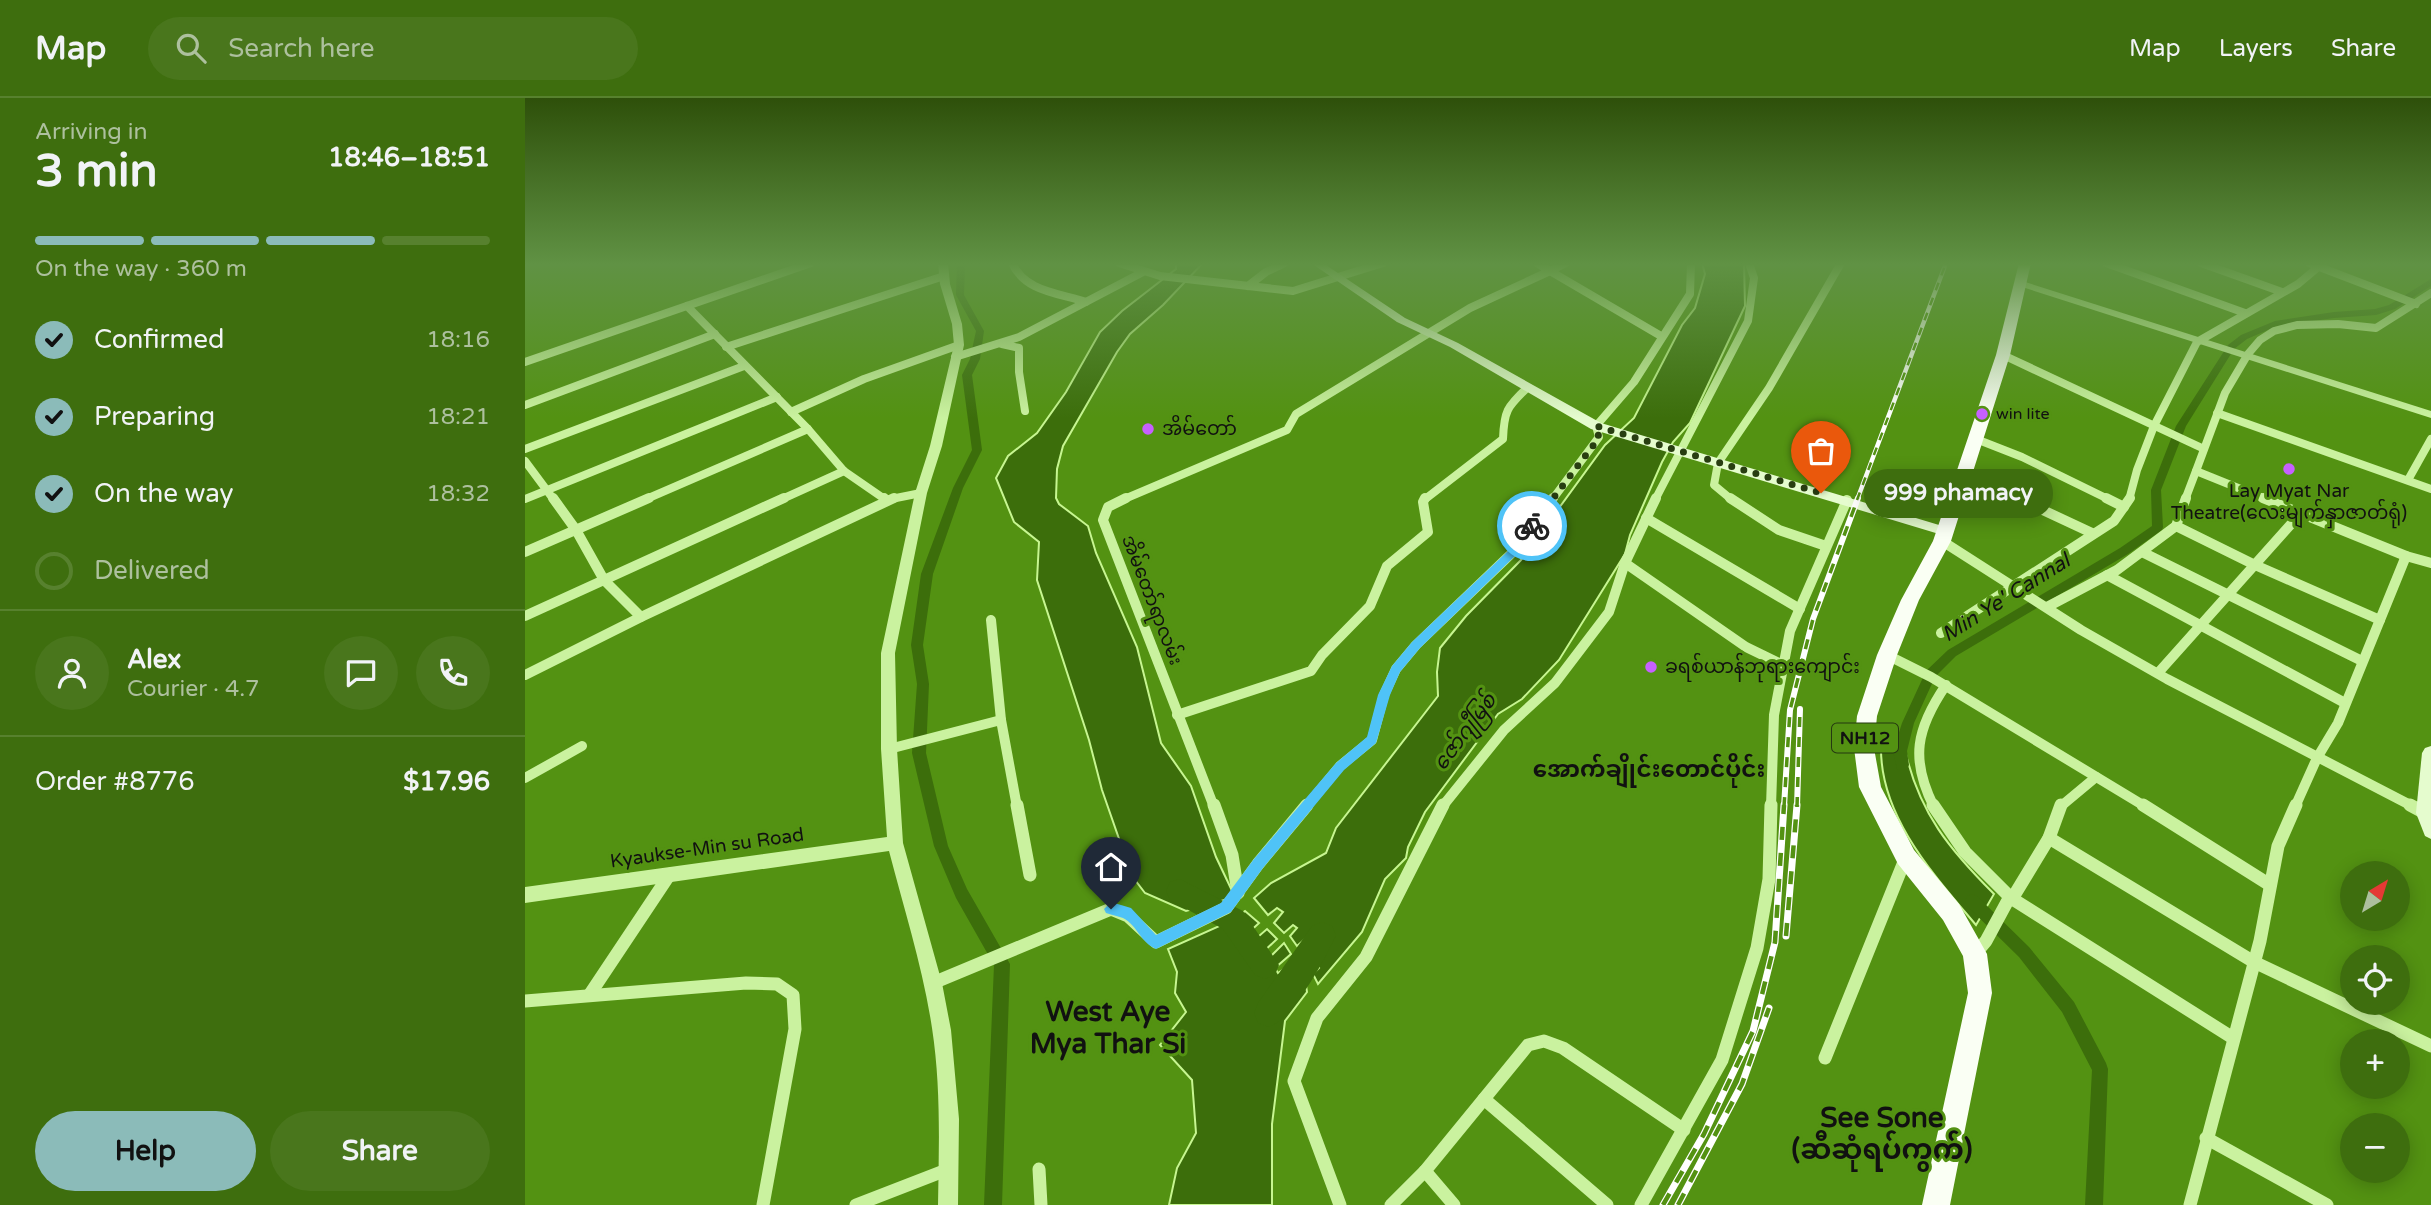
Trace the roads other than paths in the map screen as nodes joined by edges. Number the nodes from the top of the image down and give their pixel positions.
1 (662, 315) edge
2 (696, 315) edge
3 (824, 315) edge
4 (954, 315) edge
5 (1061, 315) edge
6 (1395, 315) edge
7 (1460, 315) edge
8 (1625, 315) edge
9 (1676, 315) edge
10 (1749, 315) edge
11 (1811, 315) edge
12 (2012, 315) edge
13 (2129, 315) edge
14 (2243, 315) edge
15 (2398, 315) edge
16 (715, 334) junction
17 (1426, 334) junction
18 (1661, 336) junction
19 (2202, 343) junction
20 (1002, 344) junction
21 (959, 345) junction
22 (726, 347) junction
23 (2003, 355) junction
24 (954, 357) junction
25 (2246, 357) junction
26 (525, 362) edge
27 (744, 366) junction
28 (1527, 388) junction
29 (777, 397) junction
30 (525, 405) edge
31 (1025, 411) dead end
32 (791, 412) junction
33 (2217, 413) junction
34 (2431, 415) edge
35 (2154, 426) junction
36 (1601, 428) junction
37 (808, 429) junction
38 (1976, 439) junction
39 (2431, 439) edge
40 (2202, 448) junction
41 (525, 449) edge
42 (1677, 450) junction
43 (525, 461) edge
44 (1718, 463) junction
45 (844, 471) junction
46 (2196, 471) junction
47 (1964, 474) junction
48 (2408, 480) junction
49 (2431, 489) edge
50 (548, 490) junction
51 (921, 493) junction
52 (525, 499) edge
53 (886, 500) junction
54 (1847, 500) junction
55 (2124, 507) junction
56 (2301, 513) junction
57 (1646, 517) junction
58 (2176, 526) junction
59 (576, 530) junction
60 (2092, 533) junction
61 (1943, 536) junction
62 (1826, 546) junction
63 (525, 552) edge
64 (2142, 552) junction
65 (2406, 556) junction
66 (1625, 563) junction
67 (2431, 563) edge
68 (2255, 565) junction
69 (2107, 575) junction
70 (604, 580) junction
71 (2013, 586) junction
72 (2231, 594) junction
73 (2044, 605) junction
74 (1800, 609) junction
75 (525, 616) edge
76 (641, 617) junction
77 (991, 620) dead end
78 (2380, 620) junction
79 (2201, 626) junction
80 (1941, 633) dead end
81 (1887, 655) junction
82 (2362, 661) junction
83 (1783, 665) junction
84 (2158, 673) junction
85 (525, 675) edge
86 (1945, 685) junction
87 (2345, 703) junction
88 (1177, 715) junction
89 (1001, 720) junction
90 (582, 746) dead end
91 (889, 749) junction
92 (2431, 753) edge
93 (2317, 758) junction
94 (2096, 777) junction
95 (525, 778) edge
96 (2428, 822) edge
97 (2049, 838) junction
98 (895, 843) junction
99 (1906, 857) junction
100 (670, 874) junction
101 (1030, 876) dead end
102 (2270, 885) junction
103 (1237, 893) junction
104 (525, 895) edge
105 (2010, 901) junction
106 (1980, 947) junction
107 (2253, 962) junction
108 (933, 983) junction
109 (590, 994) junction
110 (525, 1001) edge
111 (2233, 1038) junction
112 (2431, 1046) edge
113 (1825, 1058) dead end
114 (1484, 1099) junction
115 (1684, 1130) junction
116 (2206, 1138) junction
117 (1039, 1169) dead end
118 (949, 1170) junction
119 (1425, 1171) junction
120 (763, 1205) edge
121 (856, 1205) edge
122 (948, 1205) edge
123 (1041, 1205) edge
124 (1340, 1205) edge
125 (1391, 1205) edge
126 (1454, 1205) edge
127 (1607, 1205) edge
128 (1641, 1205) edge
129 (1936, 1205) edge
130 (2190, 1205) edge
131 (2327, 1205) edge

1 - 26 street
2 - 16 street
3 - 22 street
4 - 21 street
5 - 20 street
6 - 17 main road
7 - 17 street, အိမ်တော်ရာလမ်း
8 - 18 street
9 - 18 street
10 - 42 street
11 - 44 street
12 - 23 highway, NH12
13 - 19 street
14 - 19 street
15 - 25 street
16 - 22 street
16 - 30 street
17 - 28 main road
17 - 88 street, အိမ်တော်ရာလမ်း
18 - 36 street
19 - 25 street
19 - 35 street
20 - 24 street
20 - 31 street
21 - 24 street
21 - 32 street
22 - 27 street
23 - 35 street
23 - 38 highway, NH12
24 - 51 street
25 - 33 street
25 - 34 street
27 - 29 street
27 - 41 street
28 - 36 main road
28 - 88 street
29 - 32 street
29 - 50 street
32 - 37 street
33 - 40 street
33 - 48 street
35 - 40 street
35 - 55 street
36 - 42 main road
36 - 103 street
37 - 45 street
37 - 59 street
38 - 47 highway, NH12
38 - 55 street
39 - 48 street
40 - 46 street
42 - 44 main road
42 - 57 street
43 - 50 street
44 - 54 main road
44 - 62 street
45 - 53 street
45 - 70 street
46 - 56 street
46 - 58 street
47 - 60 street
47 - 61 highway, NH12
48 - 49 street
50 - 52 street
50 - 59 street
51 - 53 street
51 - 91 street
53 - 76 street
54 - 61 main road
54 - 62 street
55 - 60 street
56 - 65 street
56 - 68 street
57 - 66 street
57 - 74 street
58 - 64 street
58 - 68 street
59 - 63 street
59 - 70 street
60 - 71 street
61 - 71 street
61 - 81 highway, NH12
62 - 74 street
64 - 69 street
64 - 72 street
65 - 67 street
65 - 78 street
66 - 83 street
66 - 124 street
68 - 72 street
68 - 78 street
69 - 73 street
69 - 79 street
70 - 75 street
70 - 76 street
71 - 73 street
71 - 80 street
72 - 79 street
72 - 82 street
73 - 84 street
74 - 83 street
76 - 85 street
77 - 89 street
78 - 82 street
79 - 84 street
79 - 87 street
81 - 86 street
81 - 99 highway, NH12
82 - 87 street
83 - 115 street
84 - 93 street
86 - 94 street
86 - 105 street
87 - 93 street
88 - 103 street, အိမ်တော်ရာလမ်း
89 - 91 street
89 - 101 street
90 - 95 street
91 - 98 street
92 - 96 main road
93 - 96 street
93 - 102 street
94 - 97 street
94 - 102 street
97 - 105 street
97 - 107 street
98 - 100 street, Kyaukse-Min su Road
98 - 108 street
99 - 106 highway, NH12
99 - 113 street
100 - 104 street, Kyaukse-Min su Road
100 - 109 street
102 - 107 street
103 - 108 street
105 - 106 street
105 - 111 street
106 - 129 highway, NH12
107 - 111 street
107 - 112 street
108 - 118 street
109 - 110 street
109 - 120 street
111 - 116 street
114 - 115 street
114 - 119 street
114 - 127 street
115 - 128 street
116 - 130 street
116 - 131 street
117 - 123 street
118 - 121 street
118 - 122 street
119 - 125 street
119 - 126 street

